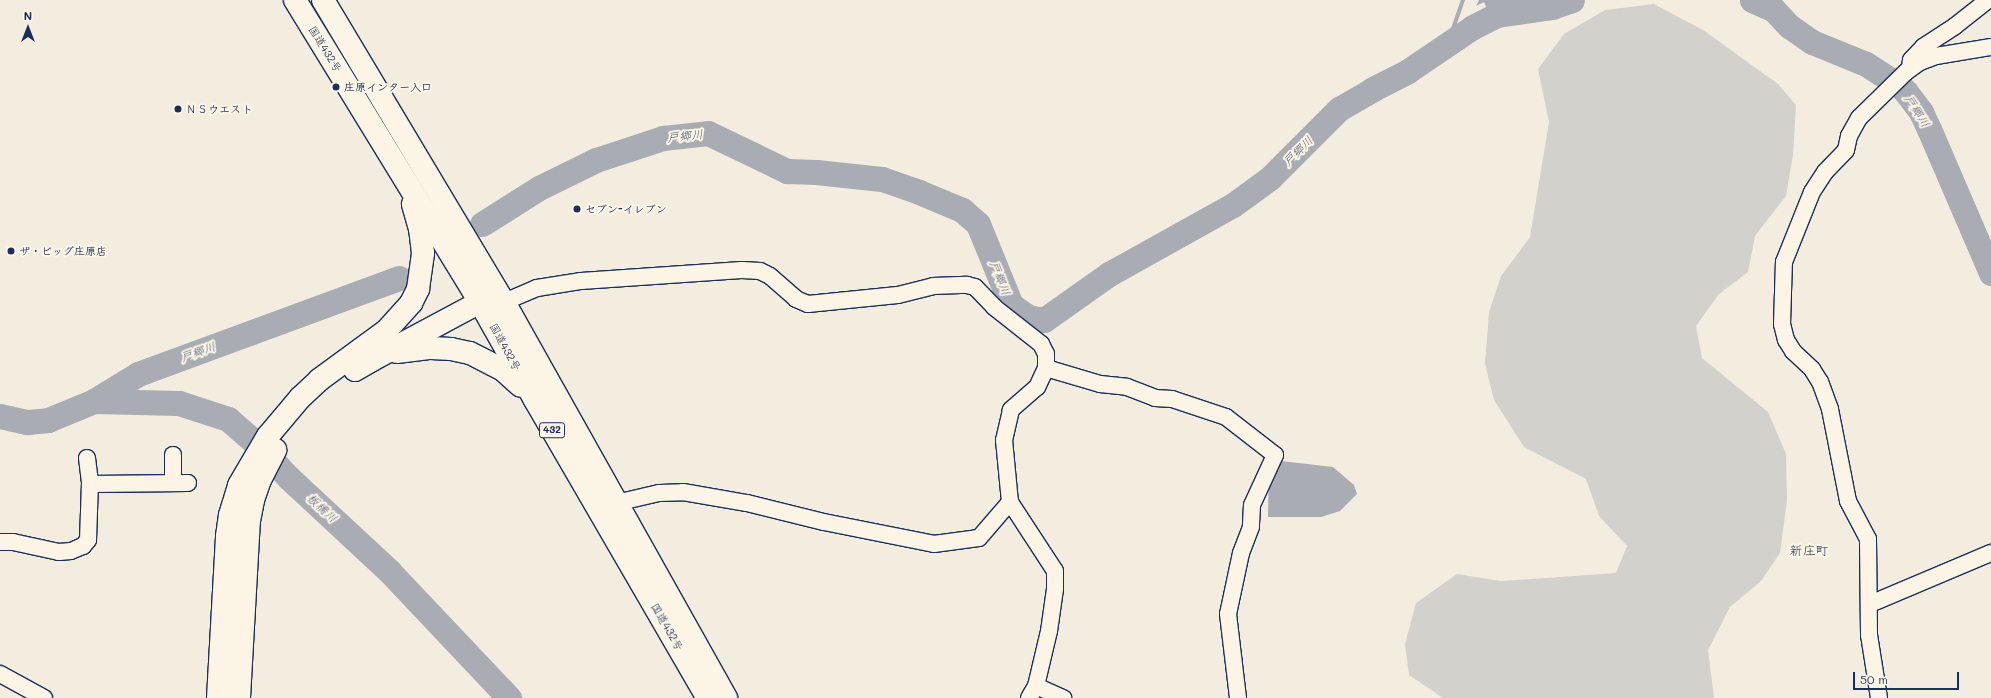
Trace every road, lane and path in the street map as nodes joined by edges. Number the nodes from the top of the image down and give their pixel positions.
1 (295, 0) edge
2 (323, 0) edge
3 (1988, 0) edge
4 (1991, 46) edge
5 (1900, 78) junction
6 (395, 161) junction
7 (488, 296) junction
8 (370, 353) junction
9 (1046, 368) junction
10 (534, 400) junction
11 (173, 455) dead end
12 (87, 458) dead end
13 (173, 483) junction
14 (188, 483) dead end
15 (90, 484) junction
16 (616, 502) junction
17 (1010, 502) junction
18 (0, 542) edge
19 (1991, 553) edge
20 (1870, 604) junction
21 (231, 655) junction
22 (0, 674) edge
23 (1032, 692) edge
24 (44, 698) edge
25 (210, 698) edge
26 (218, 698) edge
27 (239, 698) edge
28 (246, 698) edge
29 (708, 698) edge
30 (726, 698) edge
31 (1063, 698) edge
32 (1238, 698) edge
33 (1879, 698) edge

1 - 6 highway, 国道432号 / 432
2 - 7 highway, 国道432号 / 432
3 - 5 street
4 - 5 street
5 - 20 street
6 - 7 highway, 国道432号 / 432
6 - 8 highway
7 - 8 highway
7 - 9 street
7 - 10 highway, 国道432号 / 432
7 - 16 highway, 国道432号 / 432
8 - 10 highway
8 - 21 highway
9 - 17 street
9 - 32 street
10 - 29 highway, 国道432号 / 432
11 - 13 street
12 - 15 street
13 - 14 street
13 - 15 street
15 - 18 street
16 - 17 street
16 - 30 highway, 国道432号 / 432
17 - 23 street
19 - 20 street
20 - 33 street
21 - 25 highway
21 - 26 highway
21 - 27 highway
21 - 28 highway
22 - 24 street
23 - 31 street

